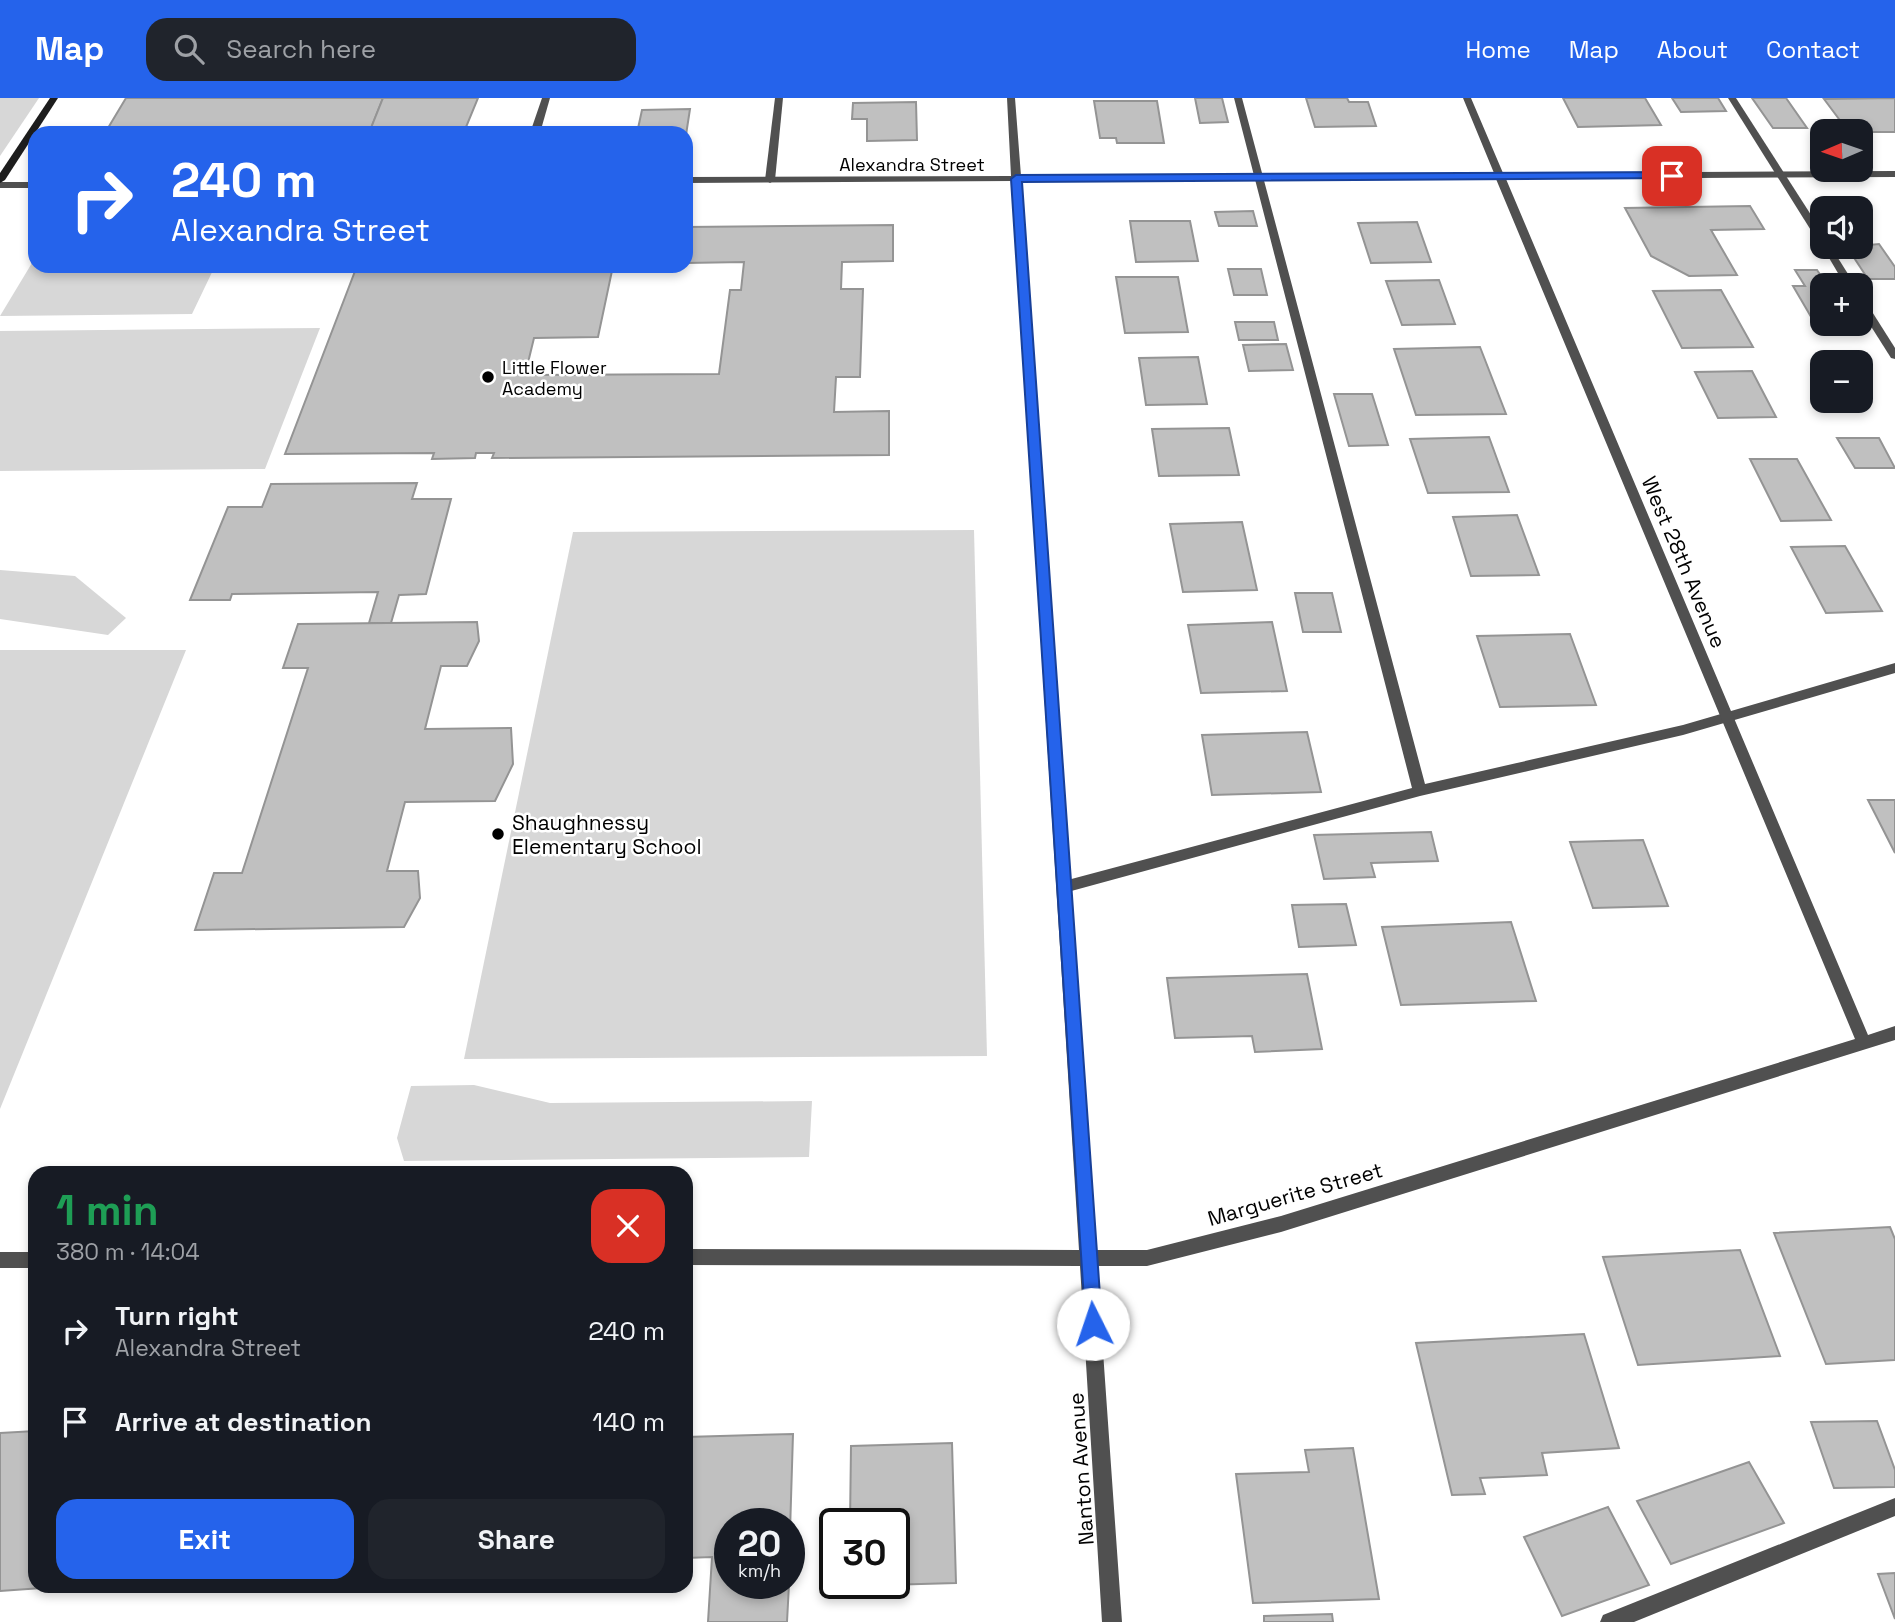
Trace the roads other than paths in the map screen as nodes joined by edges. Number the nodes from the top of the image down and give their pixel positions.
1 (54, 98) edge
2 (546, 98) edge
3 (779, 98) edge
4 (1011, 98) edge
5 (1238, 98) edge
6 (1467, 98) edge
7 (1732, 98) edge
8 (36, 126) edge
9 (538, 126) edge
10 (28, 139) edge
11 (1895, 174) edge
12 (1780, 175) junction
13 (1500, 176) junction
14 (1259, 177) junction
15 (1016, 179) junction
16 (693, 180) edge
17 (770, 180) junction
18 (0, 183) edge
19 (28, 185) edge
20 (1810, 221) edge
21 (1873, 321) edge
22 (1895, 356) edge
23 (1895, 667) edge
24 (1729, 718) junction
25 (1420, 791) junction
26 (1063, 887) junction
27 (1895, 1033) edge
28 (1864, 1043) junction
29 (693, 1257) edge
30 (1088, 1258) junction
31 (0, 1260) edge
32 (28, 1260) edge
33 (1895, 1507) edge
34 (1112, 1622) edge
35 (1609, 1622) edge

1 - 8 main road
2 - 9 street
3 - 17 street
4 - 15 street, Nanton Avenue
5 - 14 street
6 - 13 street, West 28th Avenue
7 - 12 street
10 - 18 main road
11 - 12 street, Alexandra Street
12 - 13 street, Alexandra Street
12 - 20 street
13 - 14 street, Alexandra Street
13 - 24 street, West 28th Avenue
14 - 15 street, Alexandra Street
14 - 25 street
15 - 17 street, Alexandra Street
15 - 26 street, Nanton Avenue
16 - 17 street, Alexandra Street
18 - 19 street
21 - 22 street
23 - 24 street
24 - 25 street
24 - 28 street, West 28th Avenue
25 - 26 street
26 - 30 street, Nanton Avenue
27 - 28 street, Marguerite Street
28 - 30 street, Marguerite Street
29 - 30 street, Marguerite Street
30 - 34 street, Nanton Avenue
31 - 32 street
33 - 35 street

